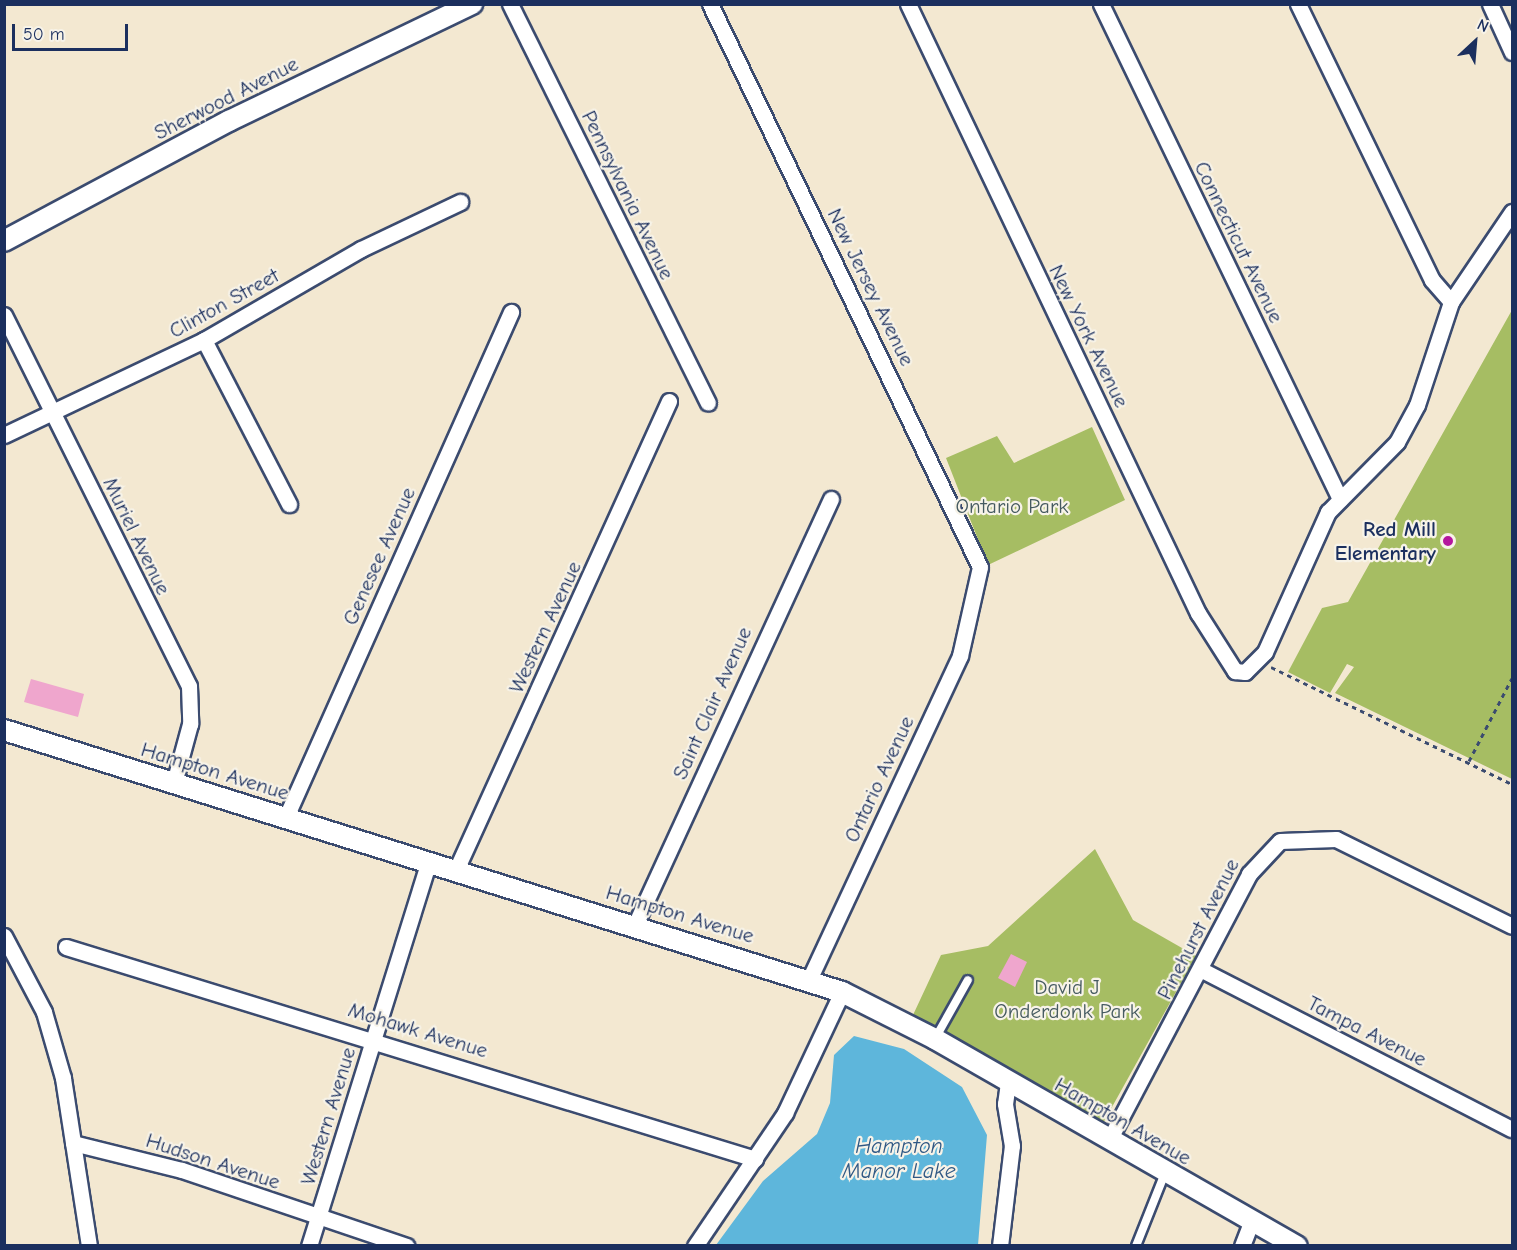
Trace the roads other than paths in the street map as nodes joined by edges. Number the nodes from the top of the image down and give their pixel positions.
1 (472, 4) edge
2 (510, 4) edge
3 (710, 4) edge
4 (908, 4) edge
5 (1101, 4) edge
6 (1298, 4) edge
7 (1490, 4) edge
8 (1512, 52) edge
9 (460, 202) dead end
10 (1512, 212) edge
11 (4, 241) edge
12 (1451, 302) junction
13 (511, 312) dead end
14 (4, 315) edge
15 (204, 340) junction
16 (669, 401) dead end
17 (708, 404) dead end
18 (53, 410) junction
19 (4, 435) edge
20 (831, 499) dead end
21 (1340, 499) junction
22 (289, 504) dead end
23 (977, 593) joint
24 (4, 730) edge
25 (174, 783) junction
26 (286, 817) junction
27 (429, 861) junction
28 (456, 870) junction
29 (635, 925) junction
30 (1512, 926) edge
31 (4, 936) edge
32 (66, 947) dead end
33 (1202, 970) junction
34 (809, 980) junction
35 (968, 980) dead end
36 (842, 992) junction
37 (375, 1038) junction
38 (936, 1039) junction
39 (1008, 1083) junction
40 (1512, 1129) edge
41 (1109, 1140) junction
42 (74, 1143) junction
43 (755, 1159) junction
44 (1165, 1173) junction
45 (318, 1218) junction
46 (1251, 1222) junction
47 (89, 1245) edge
48 (309, 1245) edge
49 (406, 1245) edge
50 (694, 1245) edge
51 (1000, 1245) edge
52 (1136, 1245) edge
53 (1242, 1245) edge
54 (1297, 1245) edge

1 - 11 street, Sherwood Avenue
2 - 17 street, Pennsylvania Avenue
3 - 23 street, New Jersey Avenue
4 - 21 street, New York Avenue
5 - 21 street, Connecticut Avenue
6 - 12 street
7 - 8 street
9 - 15 street, Clinton Street
10 - 12 street
12 - 21 street
13 - 26 street, Genesee Avenue
14 - 18 street, Muriel Avenue
15 - 18 street, Clinton Street
15 - 22 street
16 - 28 street, Western Avenue
18 - 19 street, Clinton Street
18 - 25 street, Muriel Avenue
20 - 29 street, Saint Clair Avenue
23 - 34 street, Ontario Avenue
24 - 25 street, Hampton Avenue
25 - 26 street, Hampton Avenue
26 - 27 street, Hampton Avenue
27 - 28 street, Hampton Avenue
27 - 37 street, Western Avenue
28 - 29 street, Hampton Avenue
29 - 34 street, Hampton Avenue
30 - 33 street, Pinehurst Avenue
31 - 42 street
32 - 37 street, Mohawk Avenue
33 - 40 street, Tampa Avenue
33 - 41 street, Pinehurst Avenue
34 - 36 street, Hampton Avenue
35 - 38 lane
36 - 38 street, Hampton Avenue
36 - 43 street
37 - 43 street, Mohawk Avenue
37 - 45 street, Western Avenue
38 - 39 street, Hampton Avenue
39 - 41 street, Hampton Avenue
39 - 51 street
41 - 44 street, Hampton Avenue
42 - 45 street, Hudson Avenue
42 - 47 street
43 - 50 street
44 - 46 street, Hampton Avenue
44 - 52 lane
45 - 48 street, Western Avenue
45 - 49 street, Hudson Avenue
46 - 53 street
46 - 54 street, Hampton Avenue

